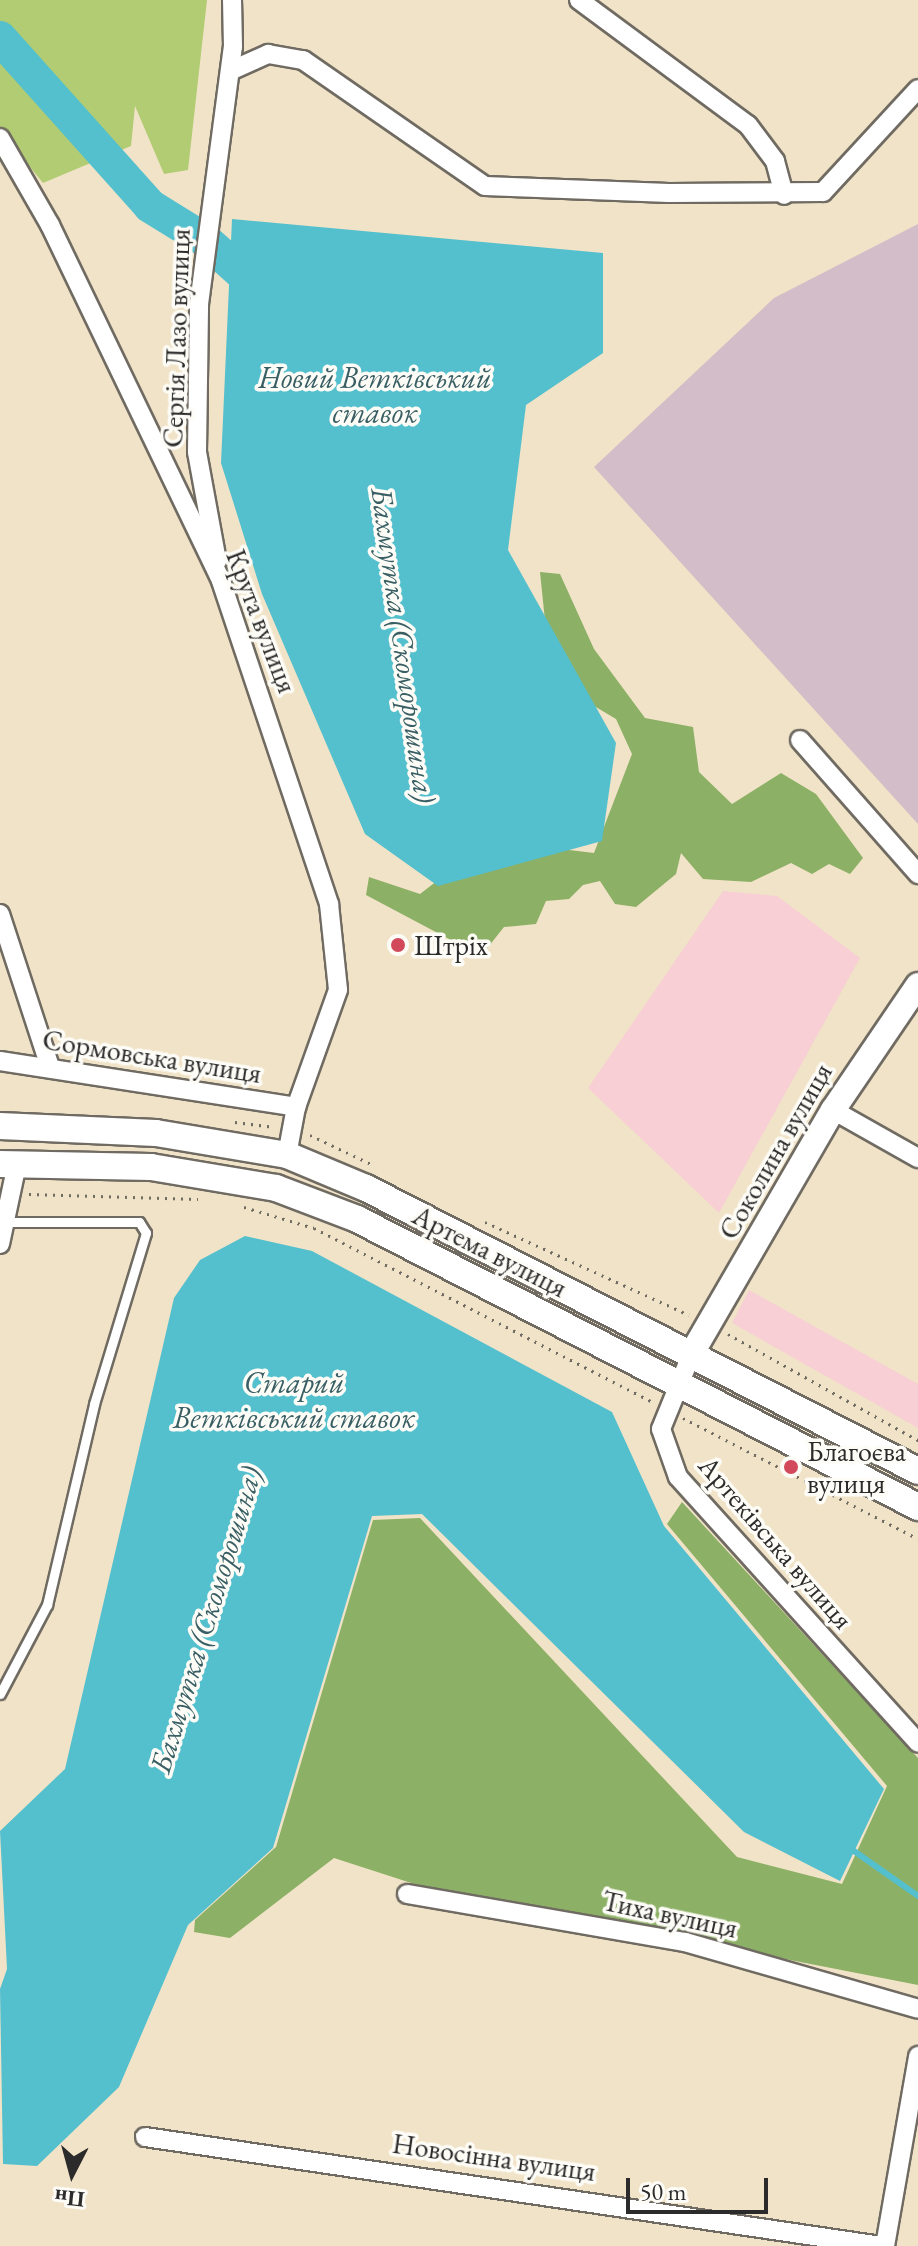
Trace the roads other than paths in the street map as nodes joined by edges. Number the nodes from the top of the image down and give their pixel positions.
1 (232, 0) edge
2 (579, 0) edge
3 (230, 71) junction
4 (918, 89) edge
5 (0, 138) edge
6 (784, 195) junction
7 (221, 581) junction
8 (800, 740) dead end
9 (918, 874) edge
10 (0, 914) edge
11 (918, 985) edge
12 (0, 1061) edge
13 (50, 1067) junction
14 (296, 1107) junction
15 (833, 1110) junction
16 (0, 1126) edge
17 (287, 1155) junction
18 (918, 1158) edge
19 (9, 1164) edge
20 (7, 1222) junction
21 (0, 1244) edge
22 (692, 1353) junction
23 (677, 1382) junction
24 (918, 1471) edge
25 (918, 1507) edge
26 (0, 1694) edge
27 (918, 1743) edge
28 (407, 1894) dead end
29 (918, 2009) edge
30 (918, 2056) edge
31 (145, 2137) dead end
32 (883, 2246) edge

1 - 3 street, Сергія Лазо вулиця
2 - 6 street
3 - 6 street
3 - 7 street, Сергія Лазо вулиця
4 - 6 street
5 - 7 street, Крута вулиця
7 - 14 street, Крута вулиця
8 - 9 street
10 - 13 street
11 - 15 street, Соколина вулиця
12 - 13 street, Сормовська вулиця
13 - 14 street, Сормовська вулиця
14 - 17 street, Крута вулиця
15 - 18 street
15 - 22 street, Соколина вулиця
16 - 17 main road, Артема вулиця
17 - 22 main road, Артема вулиця
19 - 20 street
19 - 23 main road, Артема вулиця
20 - 21 street
20 - 26 lane
22 - 23 street, Артеківська вулиця
22 - 24 main road, Артема вулиця
23 - 25 main road, Артема вулиця
23 - 27 street, Артеківська вулиця
28 - 29 street, Тиха вулиця
30 - 32 street
31 - 32 street, Новосінна вулиця

